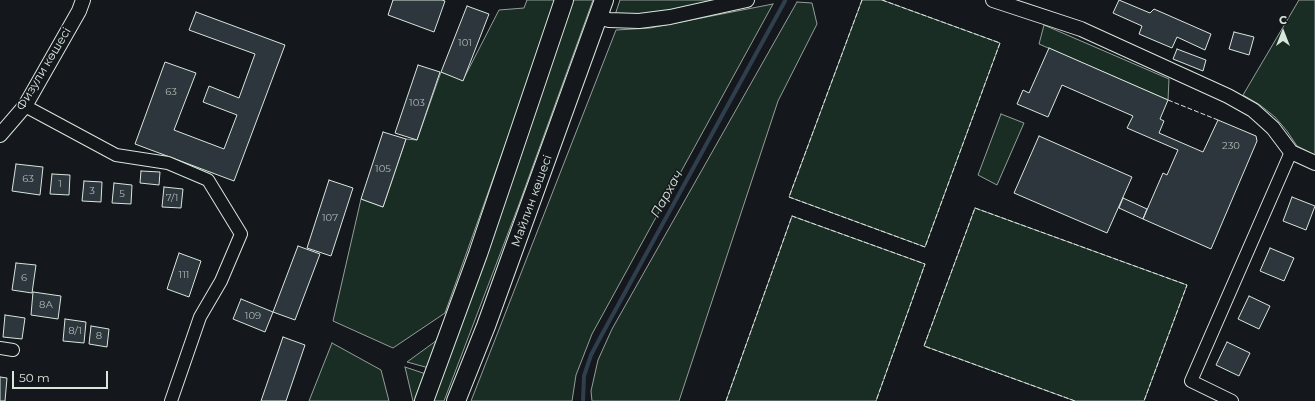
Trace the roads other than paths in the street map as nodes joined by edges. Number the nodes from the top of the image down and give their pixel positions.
1 (83, 0) edge
2 (564, 0) edge
3 (604, 0) edge
4 (747, 0) edge
5 (993, 0) edge
6 (597, 17) junction
7 (25, 106) junction
8 (0, 135) edge
9 (1291, 152) junction
10 (1315, 163) edge
11 (0, 348) edge
12 (13, 350) dead end
13 (171, 401) edge
14 (424, 401) edge
15 (456, 401) edge
16 (1232, 401) edge

1 - 7 street, Физули көшесі
2 - 14 main road
3 - 6 main road, Майлин көшесі
4 - 6 street
5 - 9 street
6 - 15 main road, Майлин көшесі
7 - 8 street, Физули көшесі
7 - 13 street
9 - 10 street
9 - 16 street
11 - 12 street

